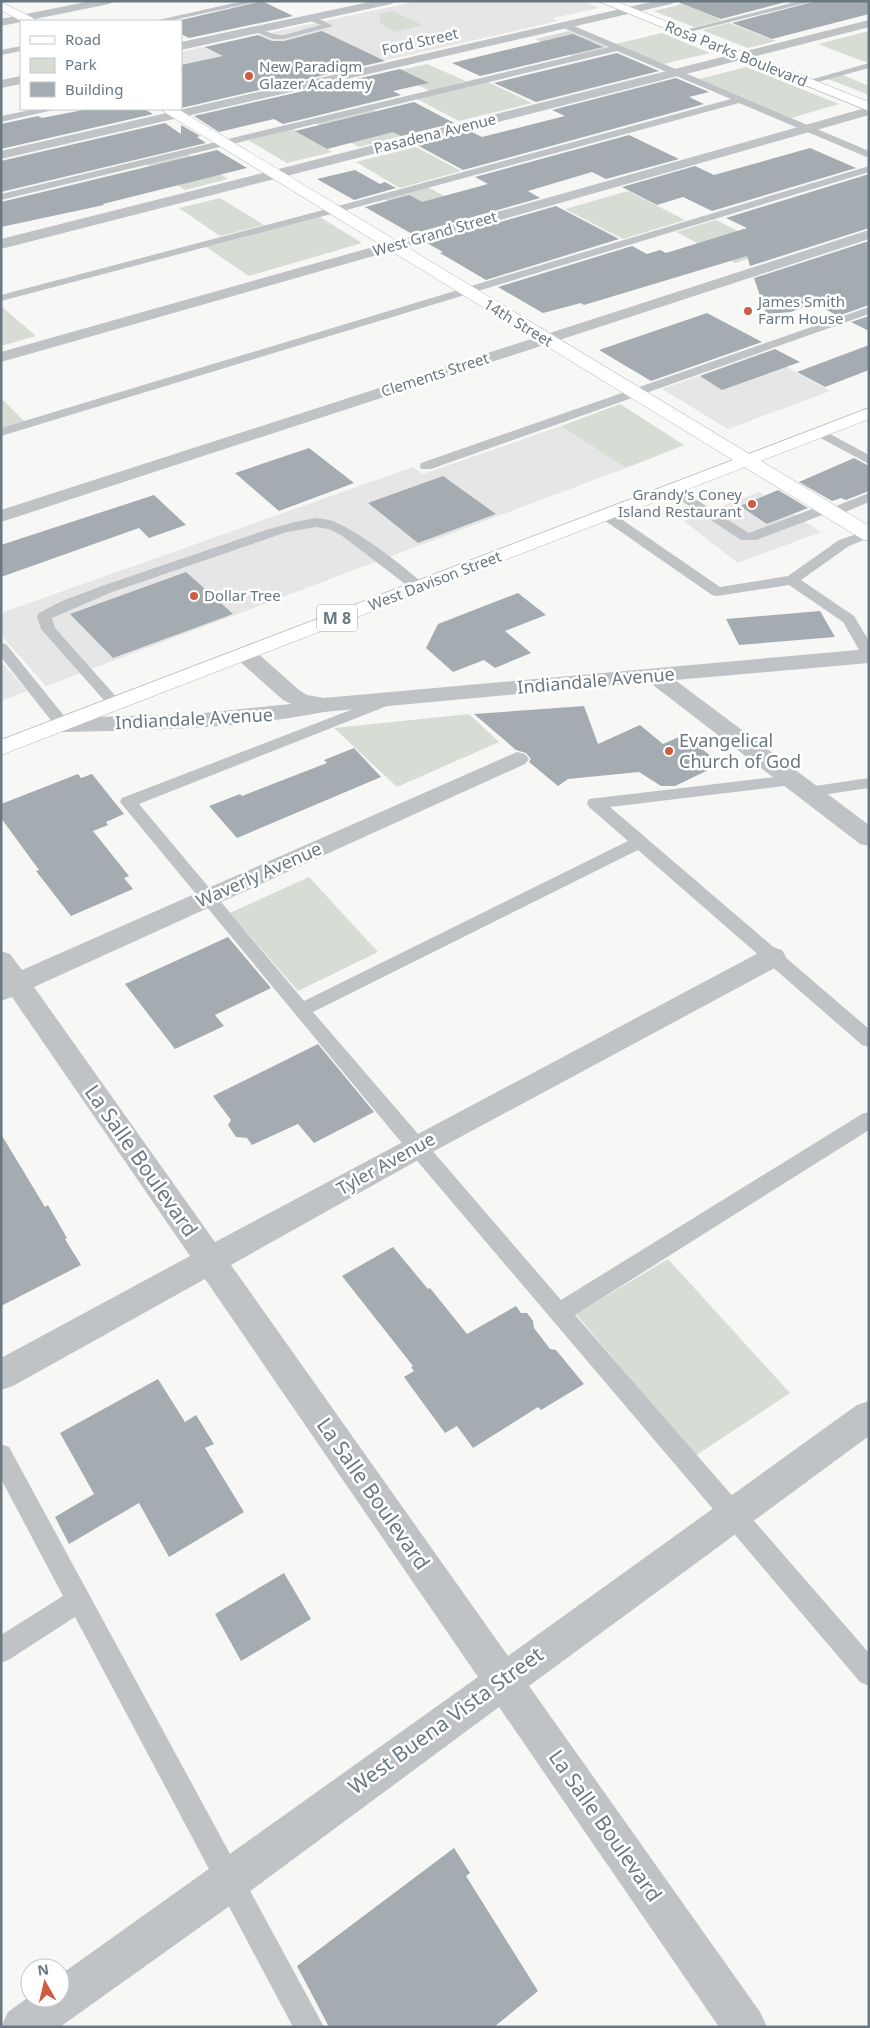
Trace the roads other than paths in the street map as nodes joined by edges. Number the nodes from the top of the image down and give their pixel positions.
1 (109, 1) edge
2 (256, 1) edge
3 (391, 1) edge
4 (604, 1) edge
5 (671, 1) edge
6 (810, 1) edge
7 (1, 5) edge
8 (629, 11) junction
9 (311, 18) junction
10 (26, 20) edge
11 (163, 20) edge
12 (20, 21) edge
13 (1, 23) edge
14 (869, 23) edge
15 (564, 25) junction
16 (255, 30) junction
17 (681, 32) junction
18 (182, 46) edge
19 (617, 48) junction
20 (20, 49) edge
21 (1, 53) edge
22 (744, 57) junction
23 (869, 65) edge
24 (675, 73) junction
25 (20, 80) edge
26 (807, 82) junction
27 (1, 84) edge
28 (738, 100) junction
29 (869, 107) edge
30 (42, 110) edge
31 (182, 110) edge
32 (173, 112) edge
33 (869, 112) edge
34 (1, 119) edge
35 (806, 129) junction
36 (224, 143) junction
37 (869, 155) edge
38 (1, 156) edge
39 (869, 169) edge
40 (278, 175) junction
41 (1, 196) edge
42 (335, 210) junction
43 (869, 234) edge
44 (1, 244) edge
45 (394, 246) junction
46 (465, 290) junction
47 (1, 298) edge
48 (869, 310) edge
49 (546, 339) junction
50 (1, 357) edge
51 (634, 393) junction
52 (868, 414) edge
53 (1, 432) edge
54 (819, 432) junction
55 (869, 460) edge
56 (744, 461) junction
57 (426, 466) dead end
58 (673, 489) junction
59 (869, 497) edge
60 (828, 511) junction
61 (606, 515) junction
62 (1, 516) edge
63 (868, 535) edge
64 (792, 580) junction
65 (418, 587) junction
66 (1, 647) edge
67 (245, 654) junction
68 (869, 656) edge
69 (655, 676) junction
70 (392, 699) junction
71 (115, 704) junction
72 (324, 706) junction
73 (63, 724) junction
74 (1, 748) edge
75 (517, 759) dead end
76 (869, 783) edge
77 (800, 786) junction
78 (869, 838) edge
79 (640, 842) junction
80 (207, 898) junction
81 (773, 957) junction
82 (7, 978) edge
83 (301, 1010) junction
84 (869, 1040) edge
85 (869, 1120) edge
86 (417, 1147) junction
87 (211, 1261) junction
88 (559, 1313) junction
89 (1, 1375) edge
90 (869, 1416) edge
91 (1, 1455) edge
92 (732, 1514) junction
93 (79, 1600) junction
94 (1, 1650) edge
95 (869, 1673) edge
96 (503, 1680) junction
97 (230, 1880) junction
98 (23, 2027) edge
99 (308, 2027) edge
100 (745, 2027) edge

1 - 10 street
2 - 11 lane
3 - 9 street
4 - 8 main road, Rosa Parks Boulevard
5 - 8 street, Ford Street
6 - 17 lane
7 - 10 main road
8 - 15 street, Ford Street
8 - 17 main road, Rosa Parks Boulevard
9 - 16 street
9 - 16 lane
12 - 13 street
14 - 22 street, Pasadena Avenue
15 - 19 lane
15 - 31 street, Ford Street
16 - 18 street
17 - 22 main road, Rosa Parks Boulevard
19 - 24 lane
19 - 36 lane
20 - 21 lane
22 - 24 street, Pasadena Avenue
22 - 26 main road, Rosa Parks Boulevard
23 - 26 lane
24 - 28 lane
24 - 40 street, Pasadena Avenue
25 - 27 street
26 - 29 main road, Rosa Parks Boulevard
28 - 35 lane
28 - 42 lane
30 - 34 lane
32 - 36 main road, 14th Street
32 - 38 street, Ford Street
33 - 35 street, West Grand Street
35 - 37 lane
35 - 45 street, West Grand Street
36 - 40 main road, 14th Street
36 - 41 lane
39 - 46 lane
40 - 42 main road, 14th Street
40 - 44 street, Pasadena Avenue
42 - 45 main road, 14th Street
42 - 47 lane
43 - 49 street, Clements Street
45 - 46 main road, 14th Street
45 - 50 street, West Grand Street
46 - 49 main road, 14th Street
46 - 53 lane
48 - 51 lane
49 - 51 main road, 14th Street
49 - 62 street, Clements Street
51 - 56 main road, 14th Street
51 - 57 lane
52 - 54 main road, West Davison Street / M 8
54 - 55 lane
54 - 56 main road, West Davison Street / M 8
56 - 58 main road, West Davison Street / M 8
56 - 60 main road, 14th Street
58 - 60 lane
58 - 61 main road, West Davison Street / M 8
59 - 60 lane
60 - 63 main road, 14th Street
61 - 64 lane
61 - 65 main road, West Davison Street / M 8
63 - 64 lane
64 - 68 lane
65 - 67 main road, West Davison Street / M 8
65 - 71 lane
66 - 73 lane
67 - 71 main road, West Davison Street / M 8
67 - 72 street, Indiandale Avenue
68 - 69 street, Indiandale Avenue
69 - 70 street, Indiandale Avenue
69 - 77 street
70 - 72 street, Indiandale Avenue
70 - 80 lane
71 - 73 main road, West Davison Street / M 8
72 - 73 street, Indiandale Avenue
73 - 74 main road, West Davison Street / M 8
75 - 80 street, Waverly Avenue
76 - 77 lane
77 - 78 street
77 - 79 lane
79 - 81 lane
79 - 83 lane
80 - 82 street, Waverly Avenue
80 - 83 lane
81 - 84 lane
81 - 86 street, Tyler Avenue
82 - 87 street, La Salle Boulevard
83 - 86 lane
85 - 88 lane
86 - 87 street, Tyler Avenue
86 - 88 lane
87 - 89 street, Tyler Avenue
87 - 96 street, La Salle Boulevard
88 - 92 lane
90 - 92 street, West Buena Vista Street
91 - 93 lane
92 - 95 lane
92 - 96 street, West Buena Vista Street
93 - 94 lane
93 - 97 lane
96 - 97 street, West Buena Vista Street
96 - 100 street, La Salle Boulevard
97 - 98 street, West Buena Vista Street
97 - 99 lane

